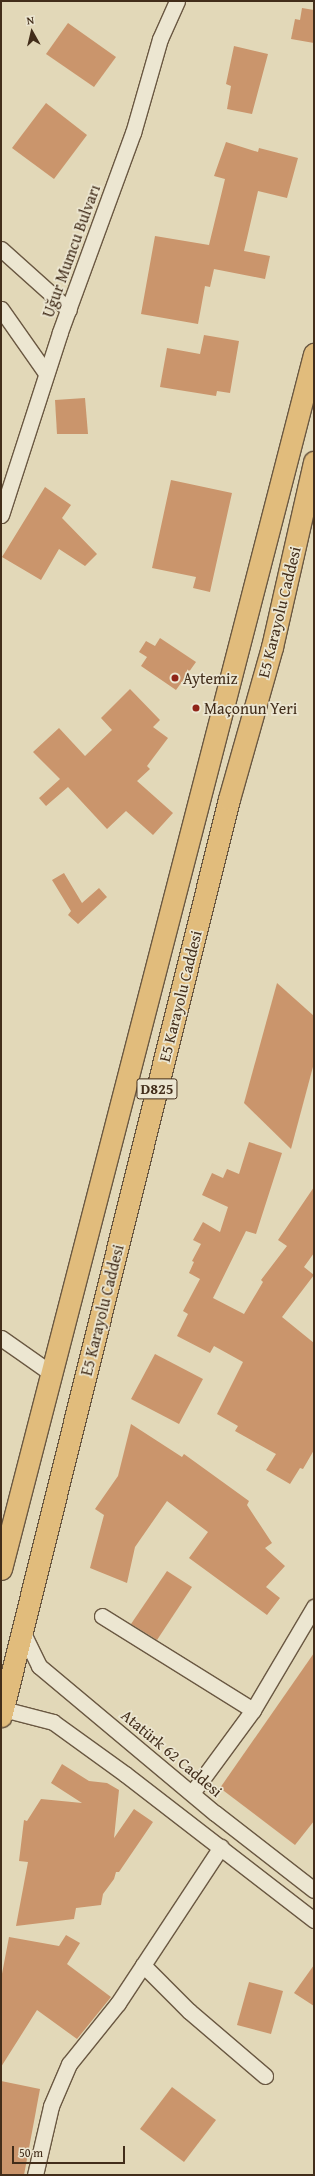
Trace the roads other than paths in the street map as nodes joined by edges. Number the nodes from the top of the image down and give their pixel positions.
1 (177, 1) edge
2 (1, 249) edge
3 (1, 308) edge
4 (69, 310) junction
5 (314, 354) edge
6 (46, 373) junction
7 (314, 462) edge
8 (1, 515) edge
9 (1, 1338) edge
10 (51, 1373) junction
11 (1, 1569) edge
12 (314, 1607) edge
13 (102, 1616) dead end
14 (22, 1631) junction
15 (253, 1710) junction
16 (2, 1712) edge
17 (192, 1793) junction
18 (221, 1847) junction
19 (314, 1890) edge
20 (314, 1920) edge
21 (143, 1965) junction
22 (264, 2076) dead end
23 (35, 2175) edge

1 - 4 street, Uğur Mumcu Bulvarı
2 - 4 street
3 - 6 street
4 - 6 street, Uğur Mumcu Bulvarı
5 - 10 highway, E5 Karayolu Caddesi / D825
6 - 8 street, Uğur Mumcu Bulvarı
7 - 14 highway, E5 Karayolu Caddesi / D825
9 - 10 street
10 - 11 highway, E5 Karayolu Caddesi / D825
12 - 15 street
13 - 15 street
14 - 16 highway, E5 Karayolu Caddesi / D825
14 - 17 street, Atatürk 62 Caddesi
15 - 17 street
16 - 18 street
17 - 19 street, Atatürk 62 Caddesi
18 - 20 street
18 - 21 street
21 - 22 street
21 - 23 street

